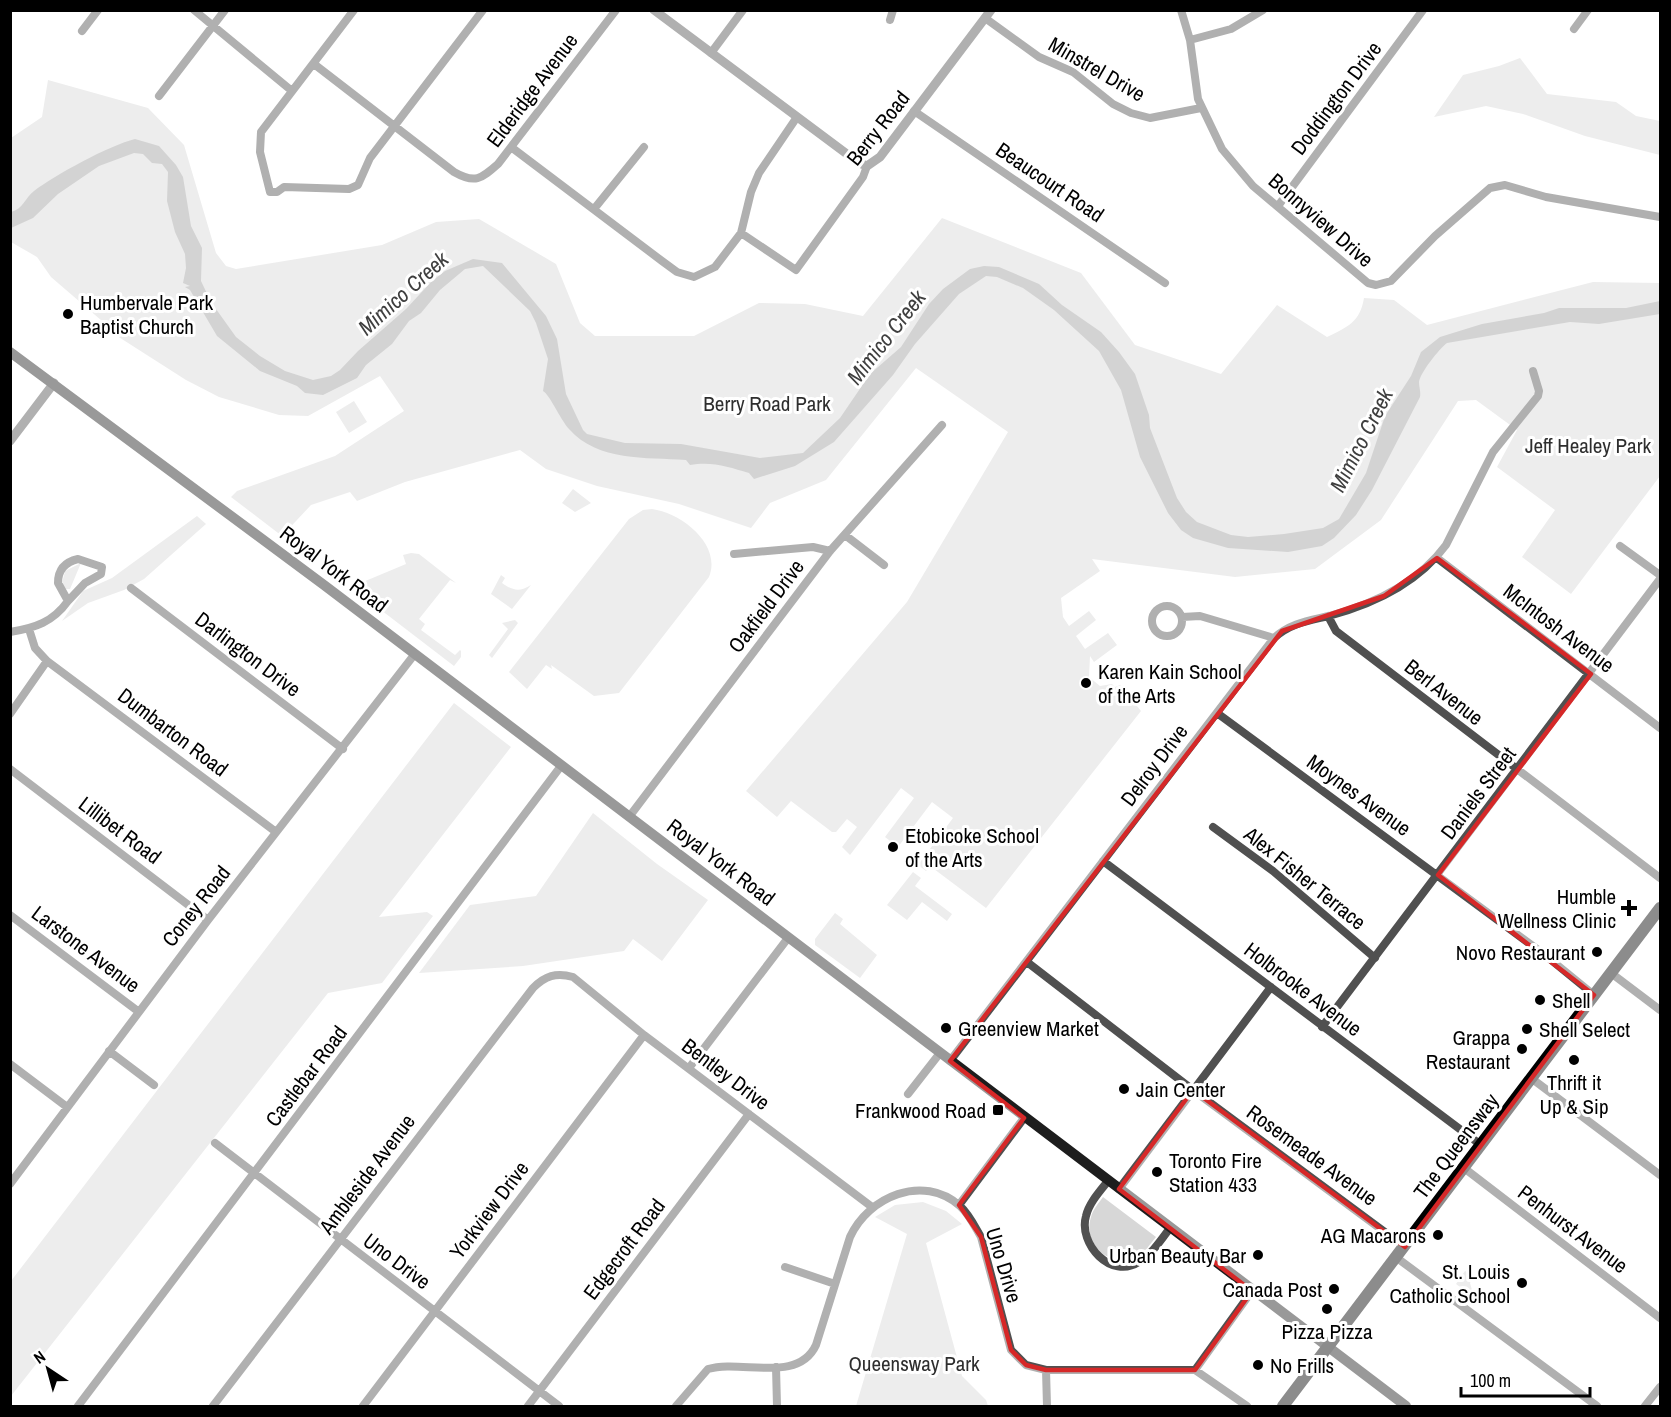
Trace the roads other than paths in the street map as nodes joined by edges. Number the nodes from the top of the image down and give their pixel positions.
1 (98, 10) edge
2 (194, 10) edge
3 (225, 10) edge
4 (354, 10) edge
5 (483, 10) edge
6 (616, 10) edge
7 (654, 10) edge
8 (743, 10) edge
9 (893, 10) edge
10 (1180, 10) edge
11 (1263, 10) edge
12 (1423, 10) edge
13 (1588, 10) edge
14 (988, 14) edge
15 (890, 20) dead end
16 (213, 25) junction
17 (1574, 29) dead end
18 (82, 31) dead end
19 (1190, 40) junction
20 (711, 53) junction
21 (314, 64) junction
22 (292, 91) junction
23 (159, 96) dead end
24 (1201, 108) junction
25 (914, 111) junction
26 (796, 117) junction
27 (396, 127) junction
28 (512, 147) junction
29 (644, 147) dead end
30 (867, 166) junction
31 (1278, 206) junction
32 (594, 209) junction
33 (1660, 217) edge
34 (741, 233) junction
35 (1165, 283) dead end
36 (10, 352) edge
37 (1533, 371) dead end
38 (54, 383) junction
39 (942, 424) dead end
40 (10, 441) edge
41 (845, 535) junction
42 (1620, 546) dead end
43 (830, 551) junction
44 (734, 554) dead end
45 (1437, 558) junction
46 (884, 565) dead end
47 (1660, 575) edge
48 (1660, 579) edge
49 (131, 588) dead end
50 (68, 602) junction
51 (1328, 616) junction
52 (1182, 617) dead end
53 (29, 629) junction
54 (10, 632) edge
55 (1274, 638) junction
56 (414, 655) junction
57 (47, 661) junction
58 (1591, 674) junction
59 (1217, 713) junction
60 (10, 714) edge
61 (1660, 728) edge
62 (343, 748) junction
63 (561, 766) junction
64 (10, 769) edge
65 (1517, 771) junction
66 (629, 816) junction
67 (1213, 827) dead end
68 (276, 832) junction
69 (1103, 861) junction
70 (1438, 875) junction
71 (1660, 878) edge
72 (1660, 908) edge
73 (10, 915) edge
74 (208, 920) junction
75 (788, 938) junction
76 (1375, 958) junction
77 (1026, 962) junction
78 (558, 974) joint
79 (1611, 974) junction
80 (1271, 987) junction
81 (1594, 995) junction
82 (1660, 1010) edge
83 (138, 1012) junction
84 (1322, 1027) junction
85 (644, 1035) junction
86 (109, 1051) junction
87 (940, 1053) junction
88 (950, 1061) junction
89 (10, 1064) edge
90 (688, 1068) junction
91 (1531, 1078) junction
92 (154, 1085) dead end
93 (1193, 1090) junction
94 (908, 1094) dead end
95 (67, 1107) junction
96 (749, 1114) junction
97 (1024, 1118) junction
98 (215, 1143) dead end
99 (1481, 1146) junction
100 (1464, 1168) junction
101 (254, 1174) junction
102 (1660, 1175) edge
103 (1108, 1181) junction
104 (10, 1184) edge
105 (1119, 1189) junction
106 (959, 1205) junction
107 (872, 1207) junction
108 (1170, 1228) junction
109 (339, 1240) junction
110 (1405, 1247) junction
111 (1396, 1258) junction
112 (785, 1267) dead end
113 (836, 1284) junction
114 (1252, 1291) junction
115 (434, 1312) junction
116 (1660, 1318) edge
117 (1327, 1348) junction
118 (776, 1367) junction
119 (1046, 1370) junction
120 (1195, 1370) junction
121 (1660, 1387) edge
122 (540, 1391) junction
123 (78, 1407) edge
124 (213, 1407) edge
125 (363, 1407) edge
126 (528, 1407) edge
127 (559, 1407) edge
128 (676, 1407) edge
129 (777, 1407) edge
130 (1047, 1407) edge
131 (1247, 1407) edge
132 (1282, 1407) edge
133 (1406, 1407) edge
134 (1597, 1407) edge
135 (1646, 1407) edge

1 - 18 street
2 - 16 street
3 - 16 street
4 - 21 street
5 - 27 street
6 - 28 street, Elderidge Avenue
7 - 20 street
8 - 20 street
9 - 15 street
10 - 19 street, Bonnyview Drive
11 - 19 street
12 - 31 street, Doddington Drive
13 - 17 street
14 - 24 street, Minstrel Drive
14 - 25 street, Berry Road
16 - 22 street
16 - 23 street
19 - 24 street, Bonnyview Drive
20 - 26 street
21 - 22 street
21 - 27 street
22 - 27 street
24 - 31 street, Bonnyview Drive
25 - 30 street, Berry Road
25 - 35 street, Beaucourt Road
26 - 30 street
26 - 34 street
27 - 28 street, Elderidge Avenue
28 - 32 street
29 - 32 street
30 - 34 street, Berry Road
31 - 33 street, Bonnyview Drive
32 - 34 street
36 - 38 main road, Royal York Road
37 - 45 street, Delroy Drive
38 - 40 street
38 - 56 main road, Royal York Road
39 - 41 street, Oakfield Drive
41 - 43 street, Oakfield Drive
41 - 46 street
42 - 47 street
43 - 44 street
43 - 66 street, Oakfield Drive
45 - 51 street, Delroy Drive
45 - 58 street, McIntosh Avenue
48 - 58 street, Daniels Street
49 - 62 street, Darlington Drive
50 - 50 street
50 - 53 street
51 - 55 street, Delroy Drive
51 - 65 street, Berl Avenue
52 - 55 street
53 - 54 street
53 - 57 street
55 - 59 street, Delroy Drive
56 - 62 street, Coney Road
56 - 63 main road, Royal York Road
57 - 60 street
57 - 68 street, Dumbarton Road
58 - 61 street, McIntosh Avenue
58 - 65 street, Daniels Street
59 - 69 street, Delroy Drive
59 - 70 street, Moynes Avenue
62 - 68 street, Coney Road
63 - 66 main road, Royal York Road
63 - 101 street, Castlebar Road
64 - 74 street, Lillibet Road
65 - 70 street, Daniels Street
65 - 71 street, Berl Avenue
66 - 75 main road, Royal York Road
67 - 76 street, Alex Fisher Terrace
68 - 74 street, Coney Road
69 - 77 street, Delroy Drive
69 - 80 street, Holbrooke Avenue
70 - 76 street, Daniels Street
70 - 81 street, Moynes Avenue
72 - 79 main road, The Queensway
73 - 83 street, Larstone Avenue
74 - 83 street, Coney Road
75 - 87 main road, Royal York Road
75 - 90 street
76 - 84 street, Daniels Street
77 - 88 street, Delroy Drive
77 - 93 street, Rosemeade Avenue
78 - 85 street, Bentley Drive
78 - 109 street, Ambleside Avenue
79 - 81 main road, The Queensway
79 - 82 street
80 - 84 street, Holbrooke Avenue
80 - 93 street
81 - 91 main road, The Queensway
83 - 86 street, Coney Road
84 - 99 street, Holbrooke Avenue
85 - 90 street, Bentley Drive
85 - 115 street, Yorkview Drive
86 - 92 street
86 - 95 street, Coney Road
87 - 88 main road, Royal York Road
87 - 94 street
88 - 97 main road, Royal York Road
89 - 95 street
90 - 96 street, Bentley Drive
91 - 99 main road, The Queensway
91 - 102 street
93 - 105 street
93 - 110 street, Rosemeade Avenue
95 - 104 street, Coney Road
96 - 107 street, Bentley Drive
96 - 122 street, Edgecroft Road
97 - 103 main road, Royal York Road
97 - 106 street
98 - 101 street, Uno Drive
99 - 100 main road, The Queensway
100 - 110 main road, The Queensway
100 - 116 street, Penhurst Avenue
101 - 109 street, Uno Drive
101 - 123 street, Castlebar Road
103 - 105 main road, Royal York Road
103 - 108 street
105 - 108 main road, Royal York Road
106 - 107 street
106 - 119 street, Uno Drive
107 - 113 street
108 - 114 main road, Royal York Road
109 - 115 street, Uno Drive
109 - 124 street, Ambleside Avenue
110 - 111 main road, The Queensway
111 - 117 main road, The Queensway
111 - 134 street
112 - 113 street
113 - 118 street
114 - 117 main road, Royal York Road
114 - 120 street
115 - 122 street, Uno Drive
115 - 125 street, Yorkview Drive
117 - 132 main road, The Queensway
117 - 133 main road, Royal York Road
118 - 128 street
118 - 129 street
119 - 120 street, Uno Drive
119 - 130 street
120 - 131 street
121 - 135 street
122 - 126 street, Edgecroft Road
122 - 127 street, Uno Drive

